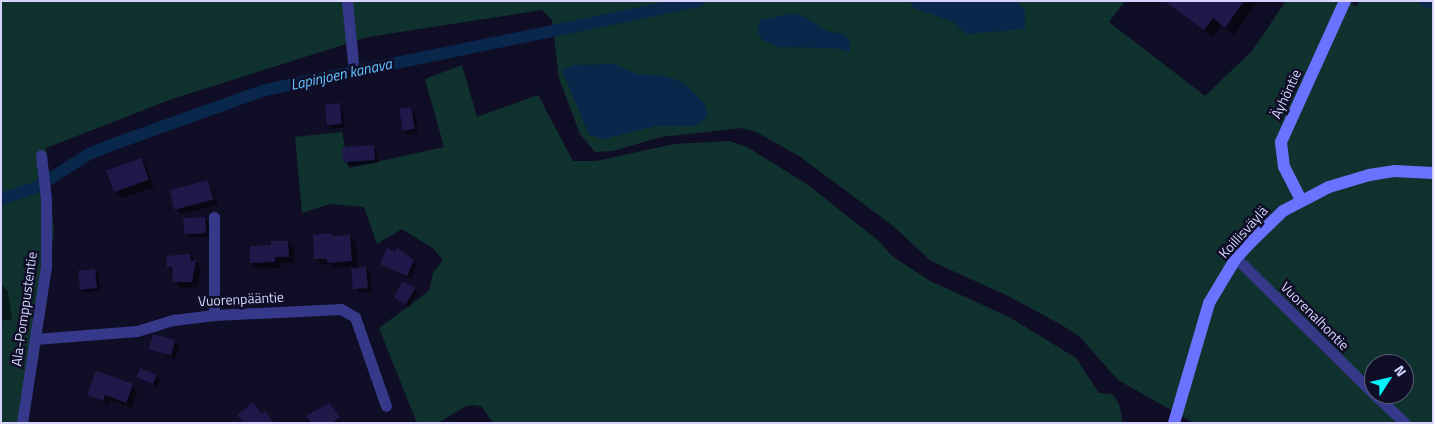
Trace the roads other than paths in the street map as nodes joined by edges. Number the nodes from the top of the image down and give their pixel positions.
1 (347, 1) edge
2 (1344, 1) edge
3 (353, 62) dead end
4 (41, 155) dead end
5 (1433, 173) edge
6 (1301, 200) junction
7 (214, 217) dead end
8 (1236, 258) junction
9 (214, 315) junction
10 (35, 339) junction
11 (1364, 384) edge
12 (1385, 404) edge
13 (386, 406) dead end
14 (22, 423) edge
15 (1174, 423) edge
16 (1405, 423) edge

1 - 3 street
2 - 6 main road, Äyhöntie
4 - 10 street, Ala-Pomppustentie
5 - 6 main road, Koillisväylä
6 - 8 main road, Koillisväylä
7 - 9 street
8 - 11 street, Vuorenalhontie
8 - 15 main road, Koillisväylä
9 - 10 street, Vuorenpääntie
9 - 13 street, Vuorenpääntie
10 - 14 street, Ala-Pomppustentie
12 - 16 street, Vuorenalhontie

